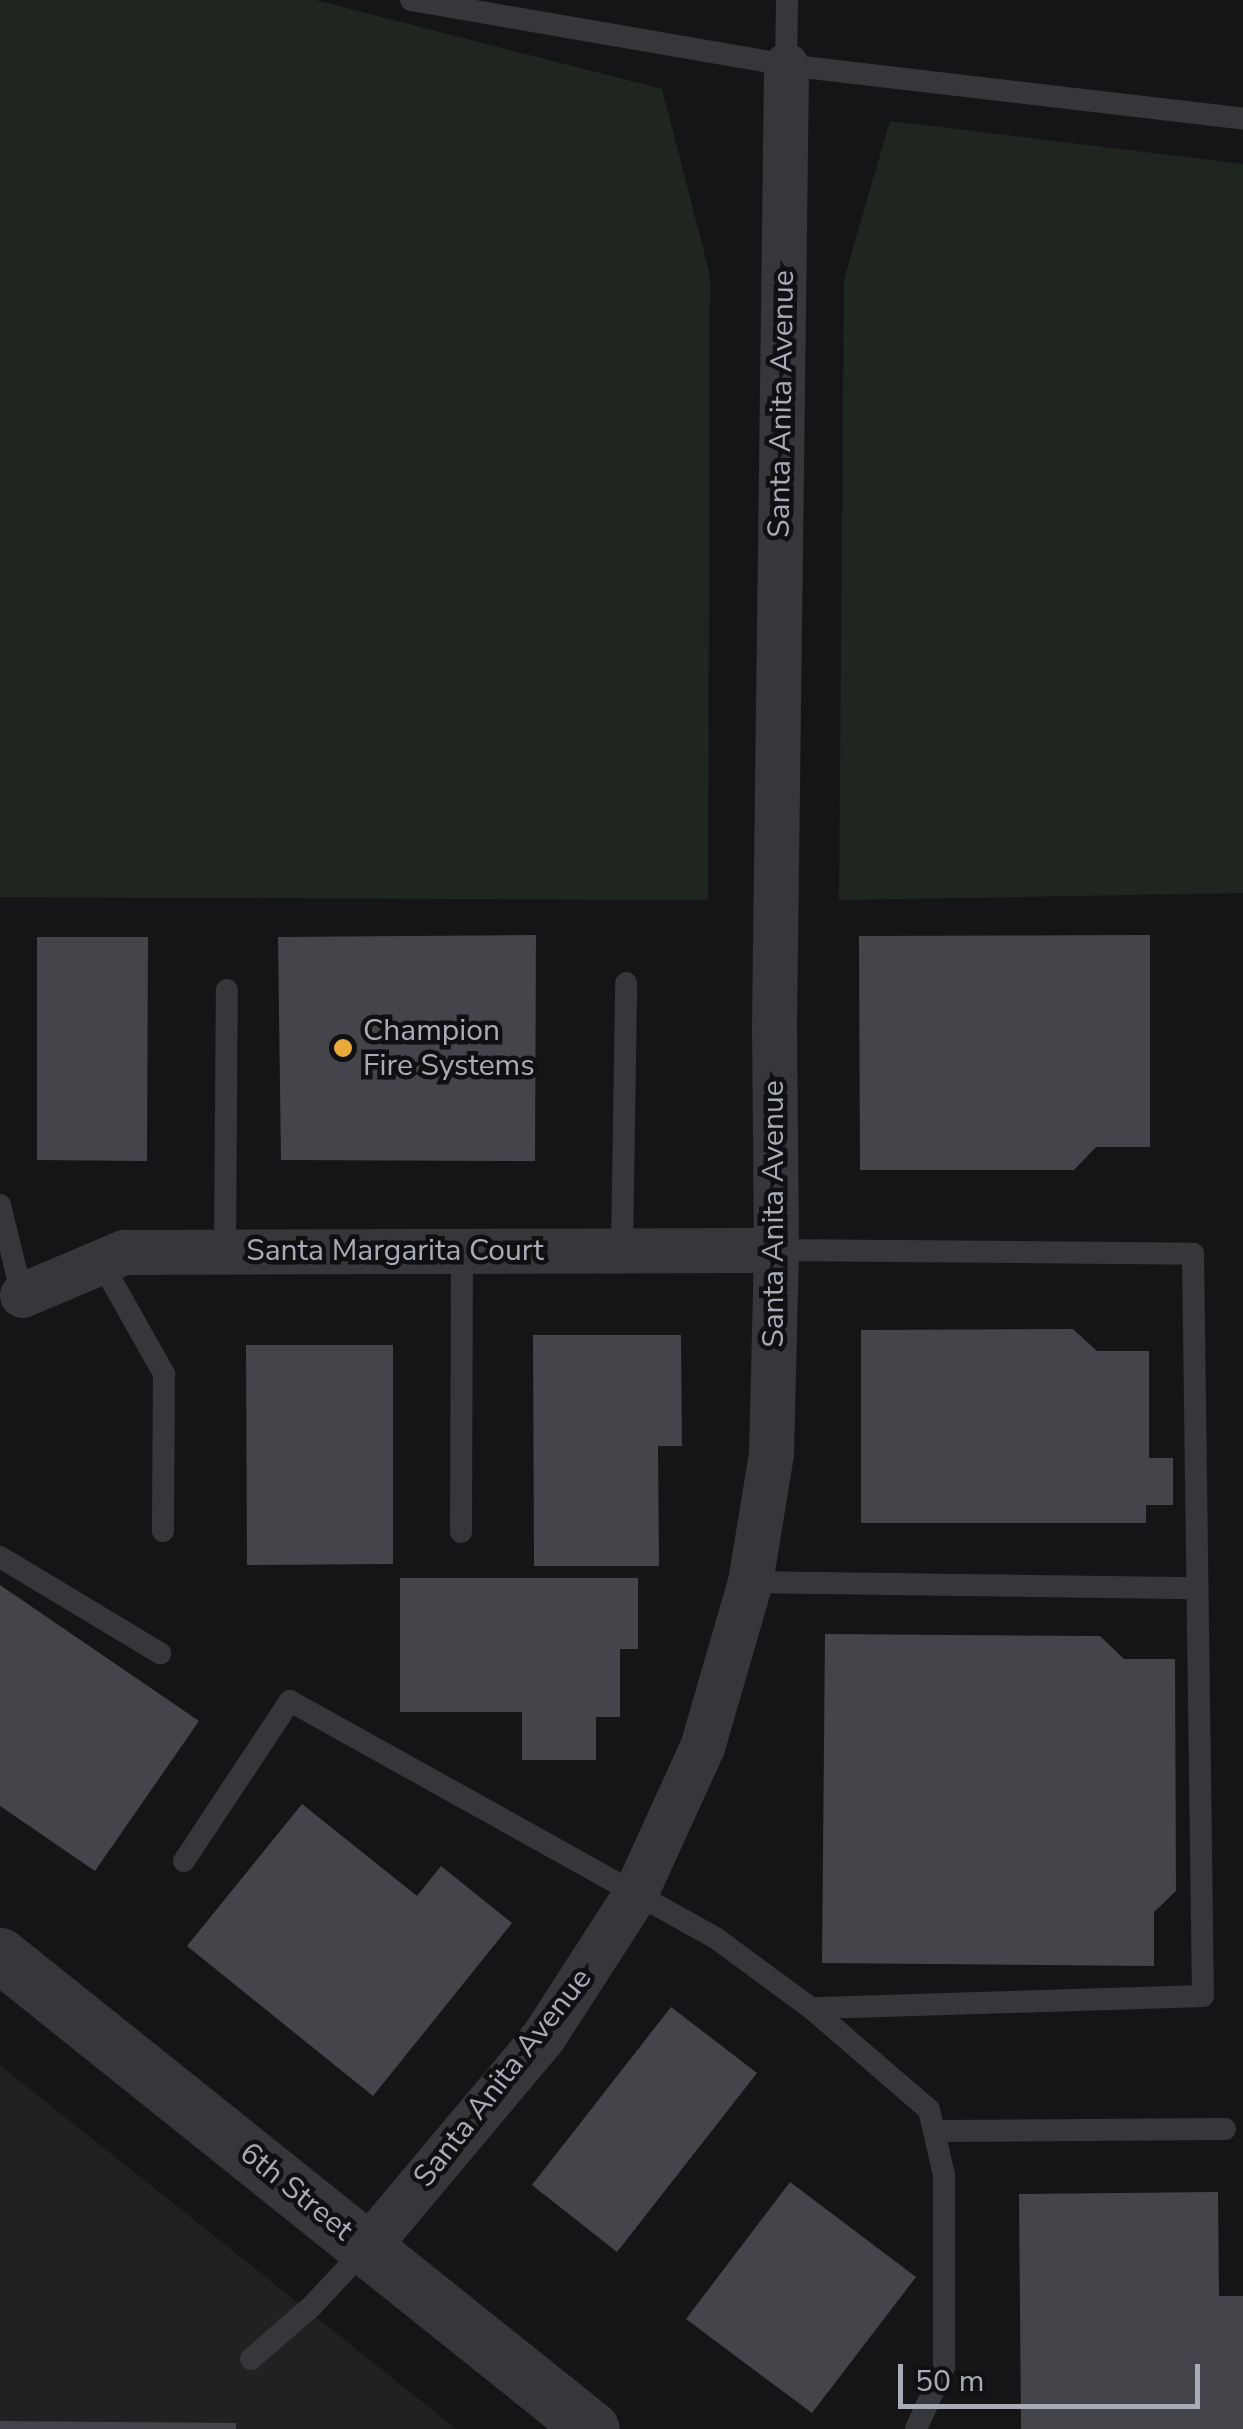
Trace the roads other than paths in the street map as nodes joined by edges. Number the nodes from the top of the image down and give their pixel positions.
1 (411, 0) edge
2 (786, 0) edge
3 (786, 65) junction
4 (1243, 119) edge
5 (626, 983) dead end
6 (227, 990) dead end
7 (0, 1204) edge
8 (622, 1249) junction
9 (462, 1250) junction
10 (776, 1250) junction
11 (225, 1252) junction
12 (102, 1262) junction
13 (11, 1290) edge
14 (163, 1532) dead end
15 (461, 1532) dead end
16 (0, 1557) edge
17 (750, 1582) junction
18 (1197, 1588) junction
19 (160, 1653) dead end
20 (184, 1861) dead end
21 (634, 1896) junction
22 (0, 1955) edge
23 (811, 2008) junction
24 (1225, 2129) dead end
25 (934, 2131) junction
26 (366, 2248) junction
27 (251, 2359) dead end
28 (592, 2429) edge
29 (916, 2429) edge

1 - 3 lane
2 - 3 lane
3 - 4 lane
3 - 10 street, Santa Anita Avenue
5 - 8 lane
6 - 11 lane
7 - 13 lane
8 - 9 street, Santa Margarita Court
8 - 10 street, Santa Margarita Court
9 - 11 street, Santa Margarita Court
9 - 15 lane
10 - 17 street, Santa Anita Avenue
10 - 18 lane
11 - 12 street, Santa Margarita Court
12 - 13 street, Santa Margarita Court
12 - 14 lane
16 - 19 lane
17 - 18 lane
17 - 21 street, Santa Anita Avenue
18 - 23 lane
20 - 21 lane
21 - 23 lane
21 - 26 street, Santa Anita Avenue
22 - 26 street, 6th Street
23 - 25 lane
24 - 25 lane
25 - 29 lane
26 - 27 lane
26 - 28 street, 6th Street

